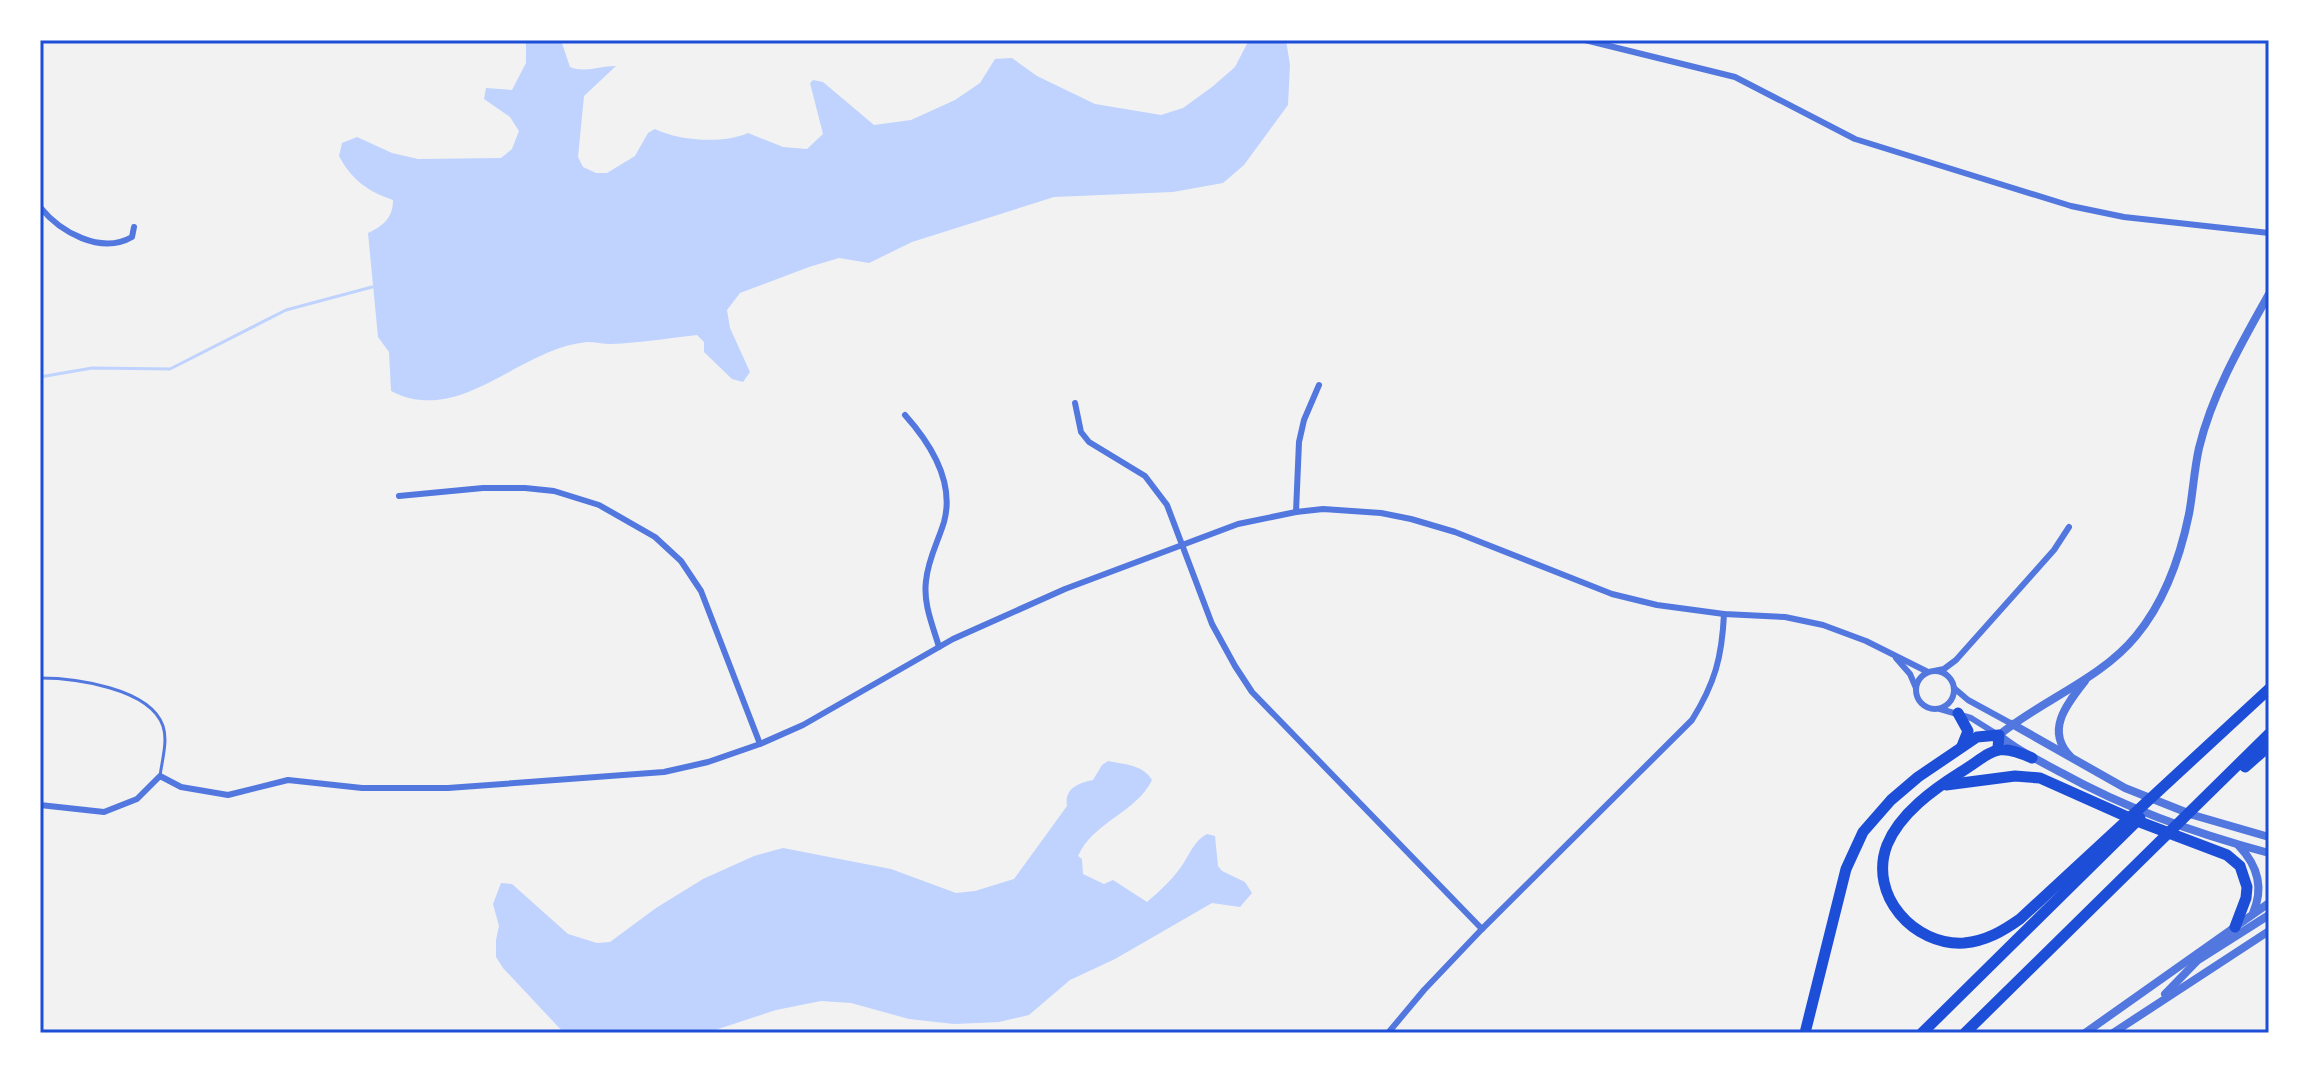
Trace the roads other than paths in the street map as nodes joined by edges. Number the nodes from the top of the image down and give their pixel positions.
1 (1585, 40) edge
2 (40, 207) edge
3 (134, 227) dead end
4 (2269, 233) edge
5 (2269, 294) edge
6 (1319, 385) dead end
7 (1075, 403) dead end
8 (905, 415) dead end
9 (399, 496) dead end
10 (1296, 512) junction
11 (2069, 527) dead end
12 (1181, 544) junction
13 (1724, 614) junction
14 (939, 647) junction
15 (1893, 656) junction
16 (1956, 660) junction
17 (1931, 671) junction
18 (2090, 673) junction
19 (40, 678) edge
20 (1953, 684) junction
21 (1916, 688) junction
22 (2269, 690) edge
23 (1935, 709) junction
24 (1958, 713) junction
25 (2012, 724) junction
26 (2269, 734) edge
27 (1999, 735) junction
28 (760, 744) junction
29 (2269, 746) edge
30 (1998, 748) junction
31 (1959, 749) junction
32 (2032, 758) junction
33 (2088, 767) junction
34 (160, 776) junction
35 (2070, 784) junction
36 (1940, 786) junction
37 (40, 805) edge
38 (2269, 837) edge
39 (2204, 840) junction
40 (2239, 845) junction
41 (2269, 853) edge
42 (2142, 857) junction
43 (2269, 903) edge
44 (2253, 915) junction
45 (2269, 915) edge
46 (2235, 927) junction
47 (1482, 929) junction
48 (2269, 931) edge
49 (2159, 1001) junction
50 (1388, 1033) edge
51 (1805, 1033) edge
52 (1922, 1033) edge
53 (1965, 1033) edge
54 (2085, 1033) edge
55 (2113, 1033) edge

1 - 4 street
2 - 3 street
5 - 18 street
6 - 10 street
7 - 12 street
8 - 14 street
9 - 28 street
10 - 12 street
10 - 13 street
11 - 16 street
12 - 14 street
12 - 47 street
13 - 15 street
13 - 47 street
14 - 28 street
15 - 17 street
15 - 21 street
16 - 17 street
16 - 20 street
17 - 20 street
17 - 21 street
18 - 25 street
18 - 33 street
19 - 34 lane
20 - 23 street
20 - 25 street
21 - 23 street
22 - 36 highway
22 - 52 highway
23 - 24 street
24 - 27 street
24 - 31 highway
25 - 27 street
25 - 33 street
26 - 42 highway
27 - 30 highway
27 - 31 highway
27 - 32 street
28 - 34 street
29 - 42 highway
30 - 32 highway
30 - 36 highway
31 - 51 highway
32 - 35 street
33 - 38 street
34 - 37 street
35 - 36 highway
35 - 39 highway
39 - 40 street
39 - 46 highway
40 - 41 street
40 - 44 street
42 - 53 highway
43 - 44 street
44 - 46 street
45 - 49 street
46 - 54 street
47 - 50 street
48 - 49 street
49 - 55 street

